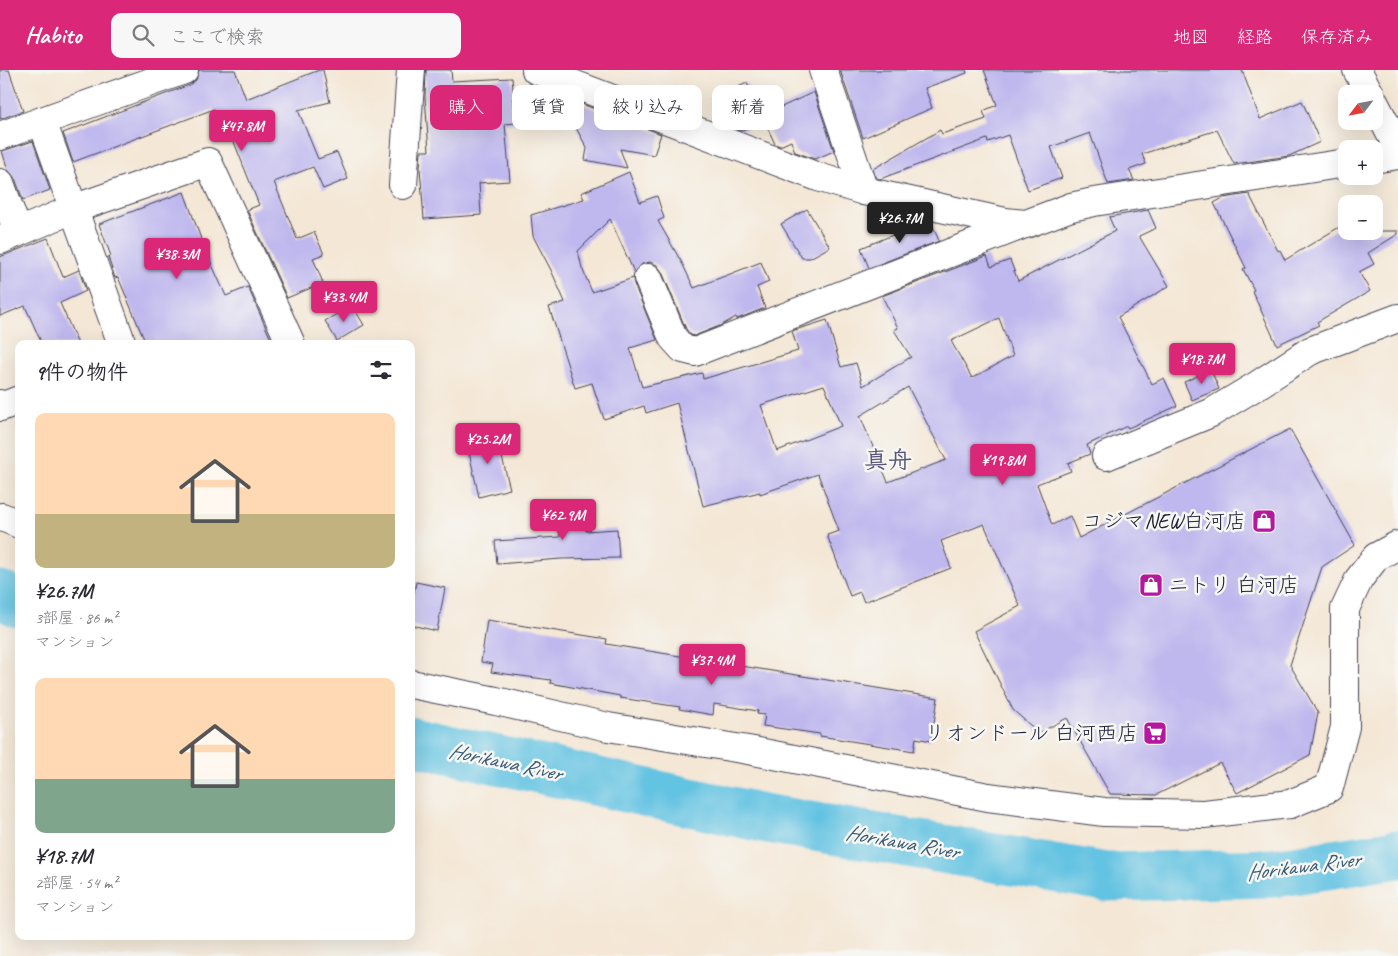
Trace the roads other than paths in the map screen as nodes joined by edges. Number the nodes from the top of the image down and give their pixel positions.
1 (184, 70) edge
2 (411, 70) edge
3 (536, 70) edge
4 (823, 70) edge
5 (1357, 70) edge
6 (1365, 85) edge
7 (1383, 119) edge
8 (42, 121) junction
9 (0, 136) edge
10 (1398, 148) edge
11 (1398, 155) edge
12 (1383, 158) edge
13 (1338, 164) edge
14 (0, 183) edge
15 (403, 185) dead end
16 (864, 191) junction
17 (74, 209) junction
18 (1026, 224) junction
19 (9, 236) edge
20 (648, 278) dead end
21 (1398, 318) edge
22 (121, 340) edge
23 (289, 340) edge
24 (15, 402) edge
25 (0, 404) edge
26 (1106, 456) dead end
27 (1398, 545) edge
28 (415, 685) edge

1 - 8 main road
2 - 15 main road
3 - 16 main road
4 - 16 main road
5 - 6 main road
7 - 10 main road
8 - 9 main road
8 - 17 main road
11 - 12 main road
13 - 18 main road
14 - 19 main road
16 - 18 main road
17 - 19 main road
17 - 22 main road
17 - 23 main road
18 - 20 main road
21 - 26 main road
24 - 25 main road
27 - 28 main road

